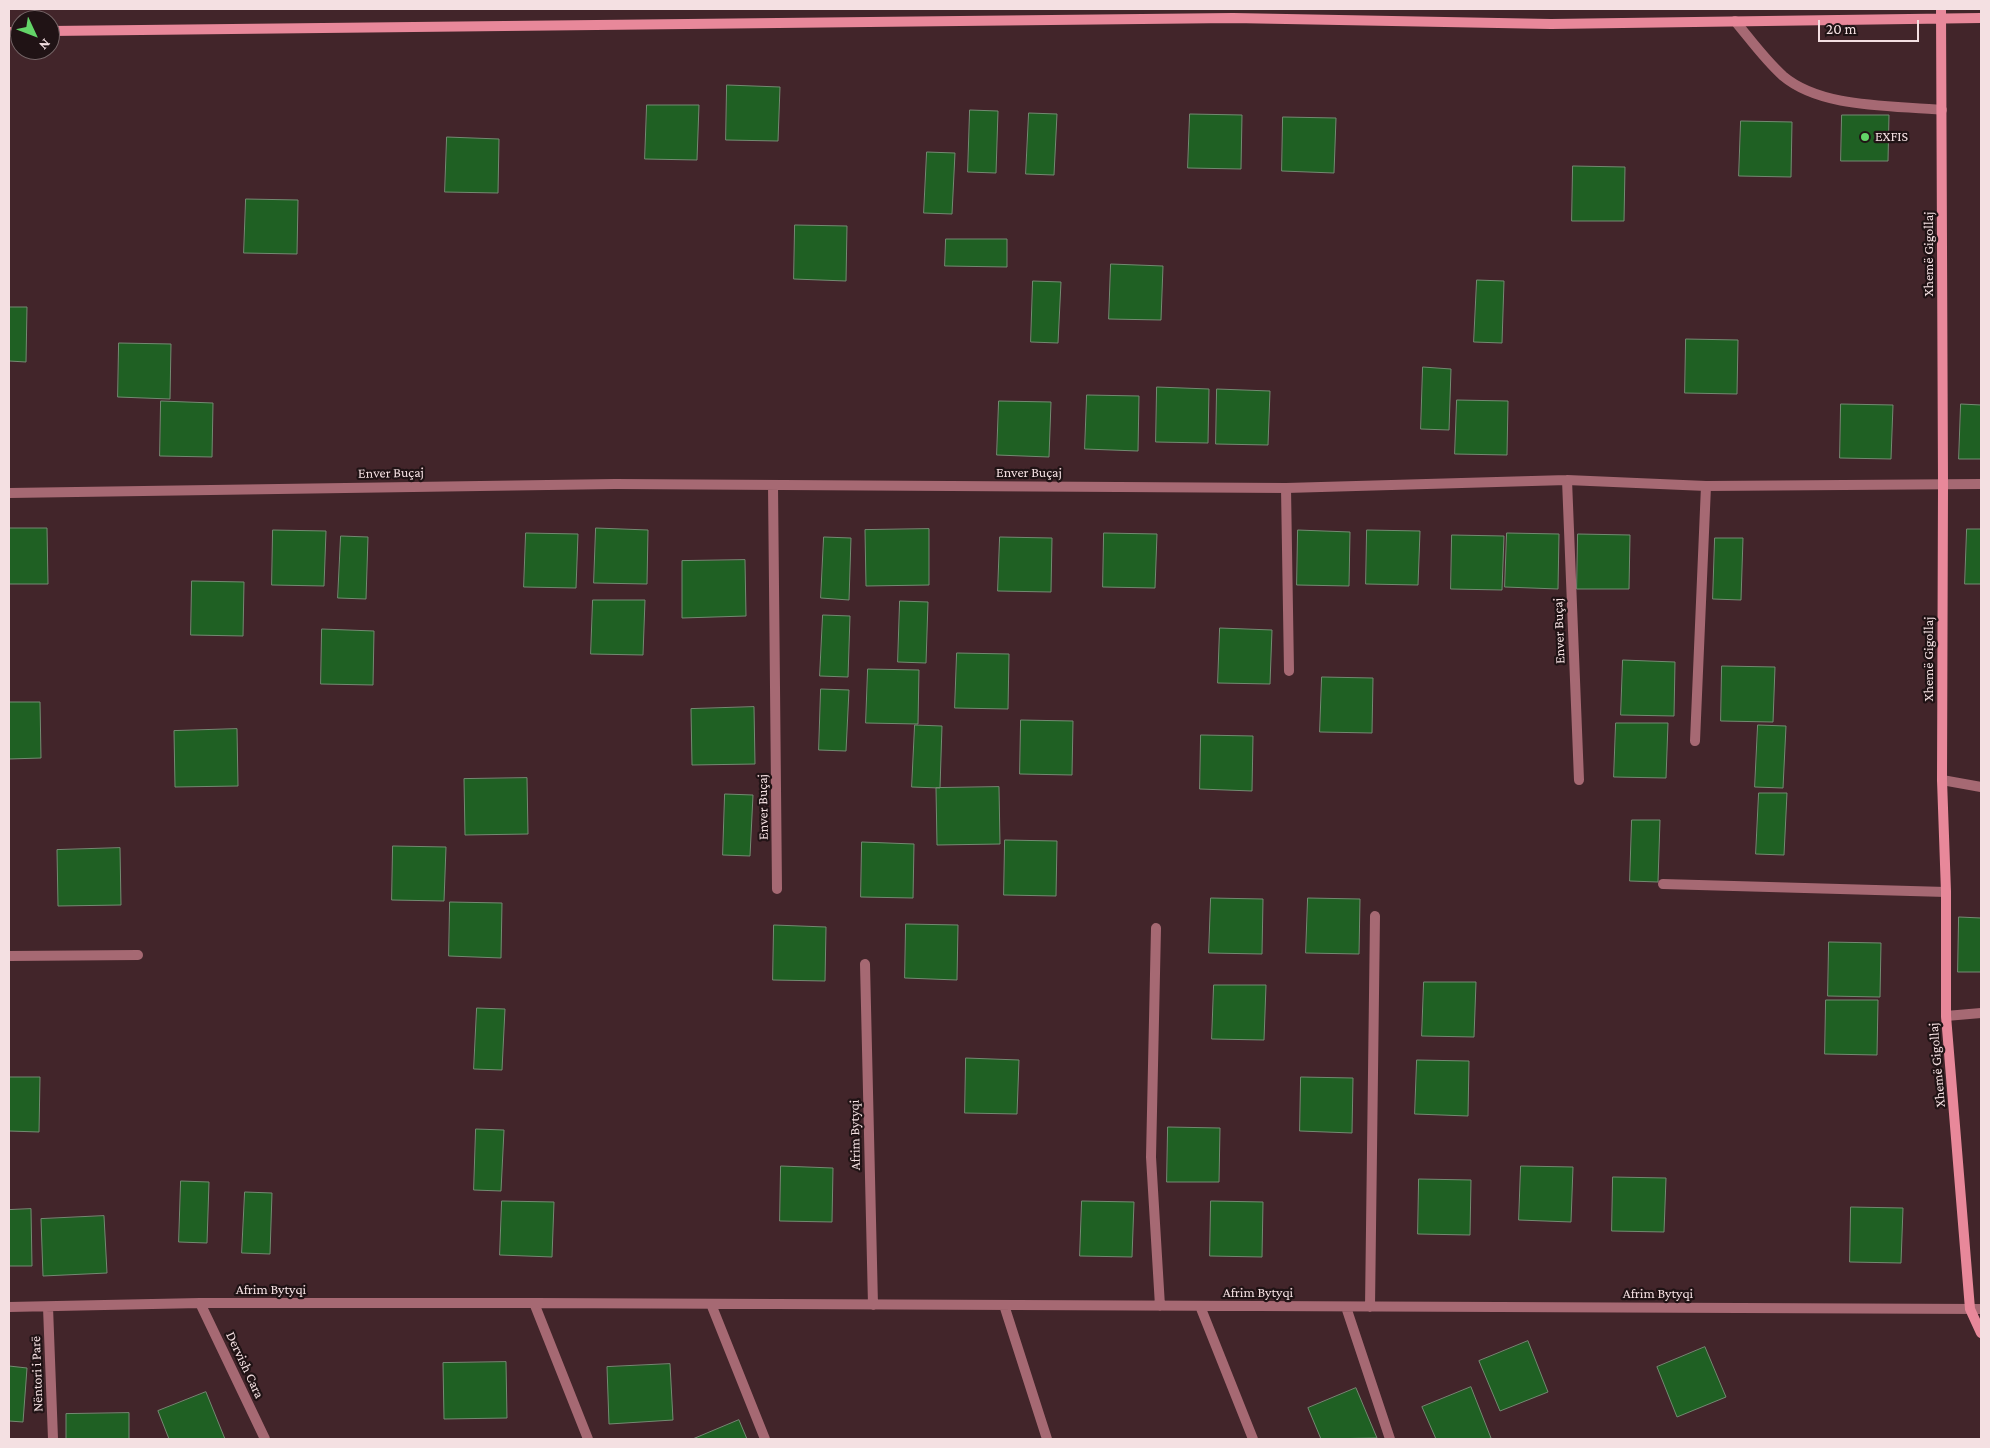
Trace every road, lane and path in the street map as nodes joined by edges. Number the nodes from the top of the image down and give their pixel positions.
1 (1941, 13) edge
2 (1981, 18) edge
3 (1735, 21) junction
4 (60, 31) edge
5 (1942, 110) junction
6 (1567, 480) junction
7 (1981, 484) edge
8 (773, 485) junction
9 (1943, 485) junction
10 (1706, 486) junction
11 (1286, 488) junction
12 (9, 493) edge
13 (1289, 671) dead end
14 (1695, 741) dead end
15 (1579, 780) dead end
16 (1942, 780) junction
17 (1981, 786) edge
18 (1663, 884) dead end
19 (777, 889) dead end
20 (1946, 892) junction
21 (1376, 916) dead end
22 (1156, 928) dead end
23 (138, 955) dead end
24 (9, 956) edge
25 (865, 964) dead end
26 (1981, 1013) edge
27 (1946, 1016) junction
28 (200, 1304) junction
29 (534, 1304) junction
30 (711, 1304) junction
31 (873, 1305) junction
32 (1004, 1305) junction
33 (1160, 1306) junction
34 (1200, 1306) junction
35 (9, 1307) edge
36 (48, 1307) junction
37 (1346, 1307) junction
38 (1370, 1307) junction
39 (1976, 1309) edge
40 (1981, 1333) edge
41 (54, 1439) edge
42 (265, 1439) edge
43 (588, 1439) edge
44 (765, 1439) edge
45 (1046, 1439) edge
46 (1253, 1439) edge
47 (1390, 1439) edge

1 - 2 main road
1 - 3 main road
1 - 5 main road, Xhemë Gigollaj
3 - 4 main road
3 - 5 street
5 - 9 main road, Xhemë Gigollaj
6 - 10 street, Enver Buçaj
6 - 11 street, Enver Buçaj
6 - 15 street, Enver Buçaj
7 - 9 street, Enver Buçaj
8 - 11 street, Enver Buçaj
8 - 12 street, Enver Buçaj
8 - 19 street, Enver Buçaj
9 - 10 street, Enver Buçaj
9 - 16 main road, Xhemë Gigollaj
10 - 14 street
11 - 13 street
16 - 17 street
16 - 20 main road, Xhemë Gigollaj
18 - 20 street
20 - 27 main road, Xhemë Gigollaj
21 - 38 street
22 - 33 street
23 - 24 street
25 - 31 street, Afrim Bytyqi
26 - 27 street
27 - 39 main road, Xhemë Gigollaj
28 - 29 street, Afrim Bytyqi
28 - 36 street, Afrim Bytyqi
28 - 42 street, Dervish Cara
29 - 30 street, Afrim Bytyqi
29 - 43 street
30 - 31 street, Afrim Bytyqi
30 - 44 street
31 - 32 street, Afrim Bytyqi
32 - 33 street, Afrim Bytyqi
32 - 45 street
33 - 34 street, Afrim Bytyqi
34 - 37 street, Afrim Bytyqi
34 - 46 street
35 - 36 street, Afrim Bytyqi
36 - 41 street, Nëntori i Parë
37 - 38 street, Afrim Bytyqi
37 - 47 street
38 - 39 street, Afrim Bytyqi
39 - 40 main road, Xhemë Gigollaj

